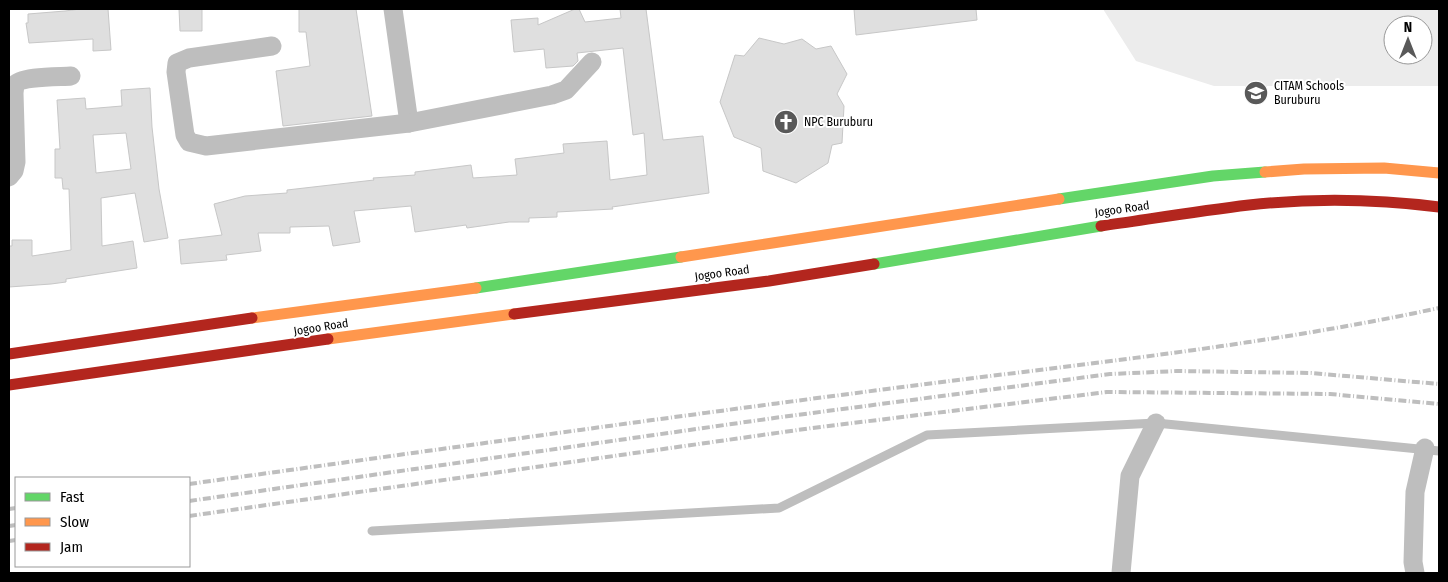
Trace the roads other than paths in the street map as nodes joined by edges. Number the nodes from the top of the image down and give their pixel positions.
1 (393, 9) edge
2 (272, 46) dead end
3 (592, 62) dead end
4 (71, 76) dead end
5 (12, 84) edge
6 (409, 123) junction
7 (1439, 172) edge
8 (9, 177) edge
9 (1439, 207) edge
10 (9, 354) edge
11 (9, 385) edge
12 (1156, 423) junction
13 (1432, 450) edge
14 (372, 531) dead end
15 (1121, 573) edge
16 (1415, 573) edge

1 - 6 street
2 - 6 street
3 - 6 street
4 - 5 street
5 - 8 street
7 - 10 main road, Jogoo Road
9 - 11 main road, Jogoo Road
12 - 13 lane
12 - 14 lane
12 - 15 street
13 - 16 street

